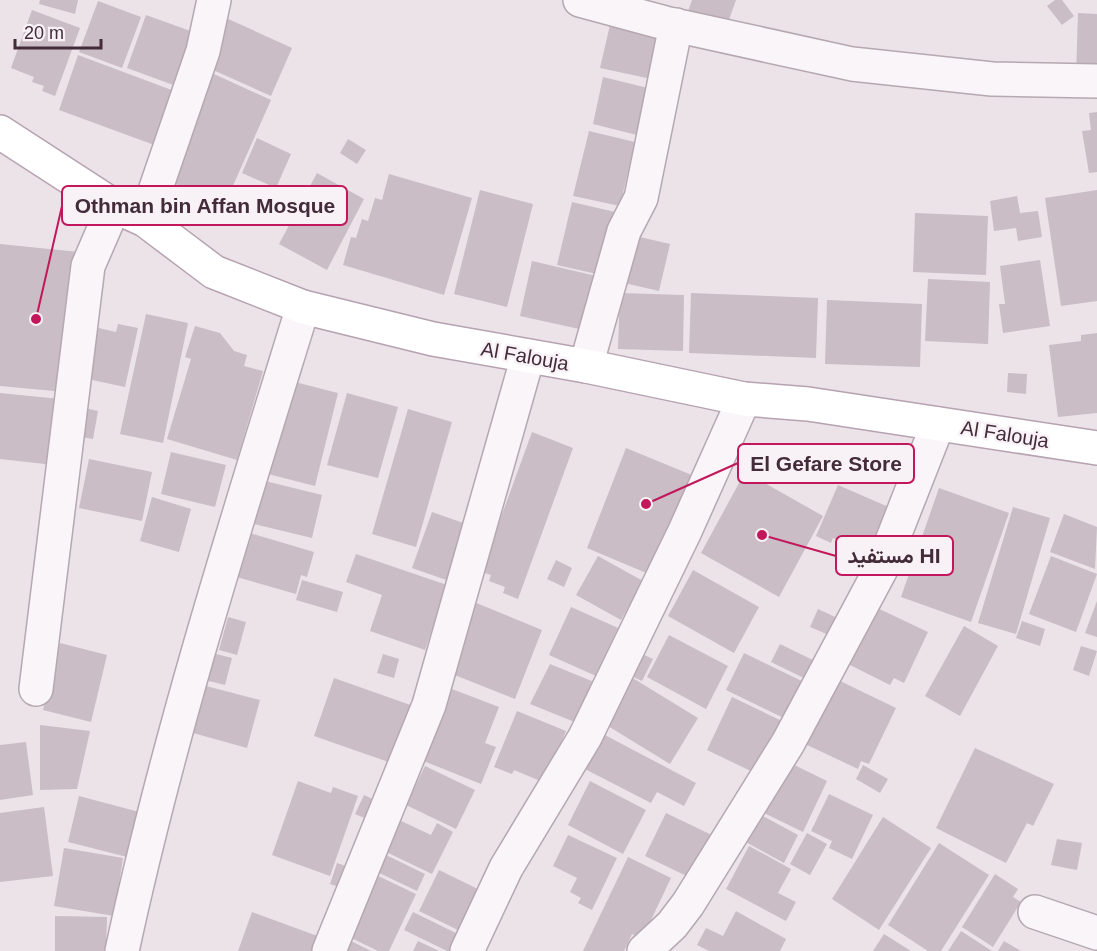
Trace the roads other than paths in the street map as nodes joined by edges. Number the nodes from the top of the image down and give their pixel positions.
1 (214, 0) edge
2 (580, 0) edge
3 (676, 25) junction
4 (1097, 81) edge
5 (0, 132) edge
6 (114, 206) junction
7 (145, 220) junction
8 (303, 308) junction
9 (528, 356) junction
10 (586, 366) junction
11 (744, 399) junction
12 (938, 424) junction
13 (1097, 448) edge
14 (36, 689) dead end
15 (1035, 912) dead end
16 (1097, 933) edge
17 (122, 951) edge
18 (329, 951) edge
19 (467, 951) edge
20 (644, 951) edge

1 - 7 street
2 - 3 street
3 - 4 street
3 - 10 street
5 - 6 main road, Al Falouja
6 - 7 main road, Al Falouja
6 - 14 street
7 - 8 main road, Al Falouja
8 - 9 main road, Al Falouja
8 - 17 street
9 - 10 main road, Al Falouja
9 - 18 street
10 - 11 main road, Al Falouja
11 - 12 main road, Al Falouja
11 - 19 street
12 - 13 main road, Al Falouja
12 - 20 street
15 - 16 street

